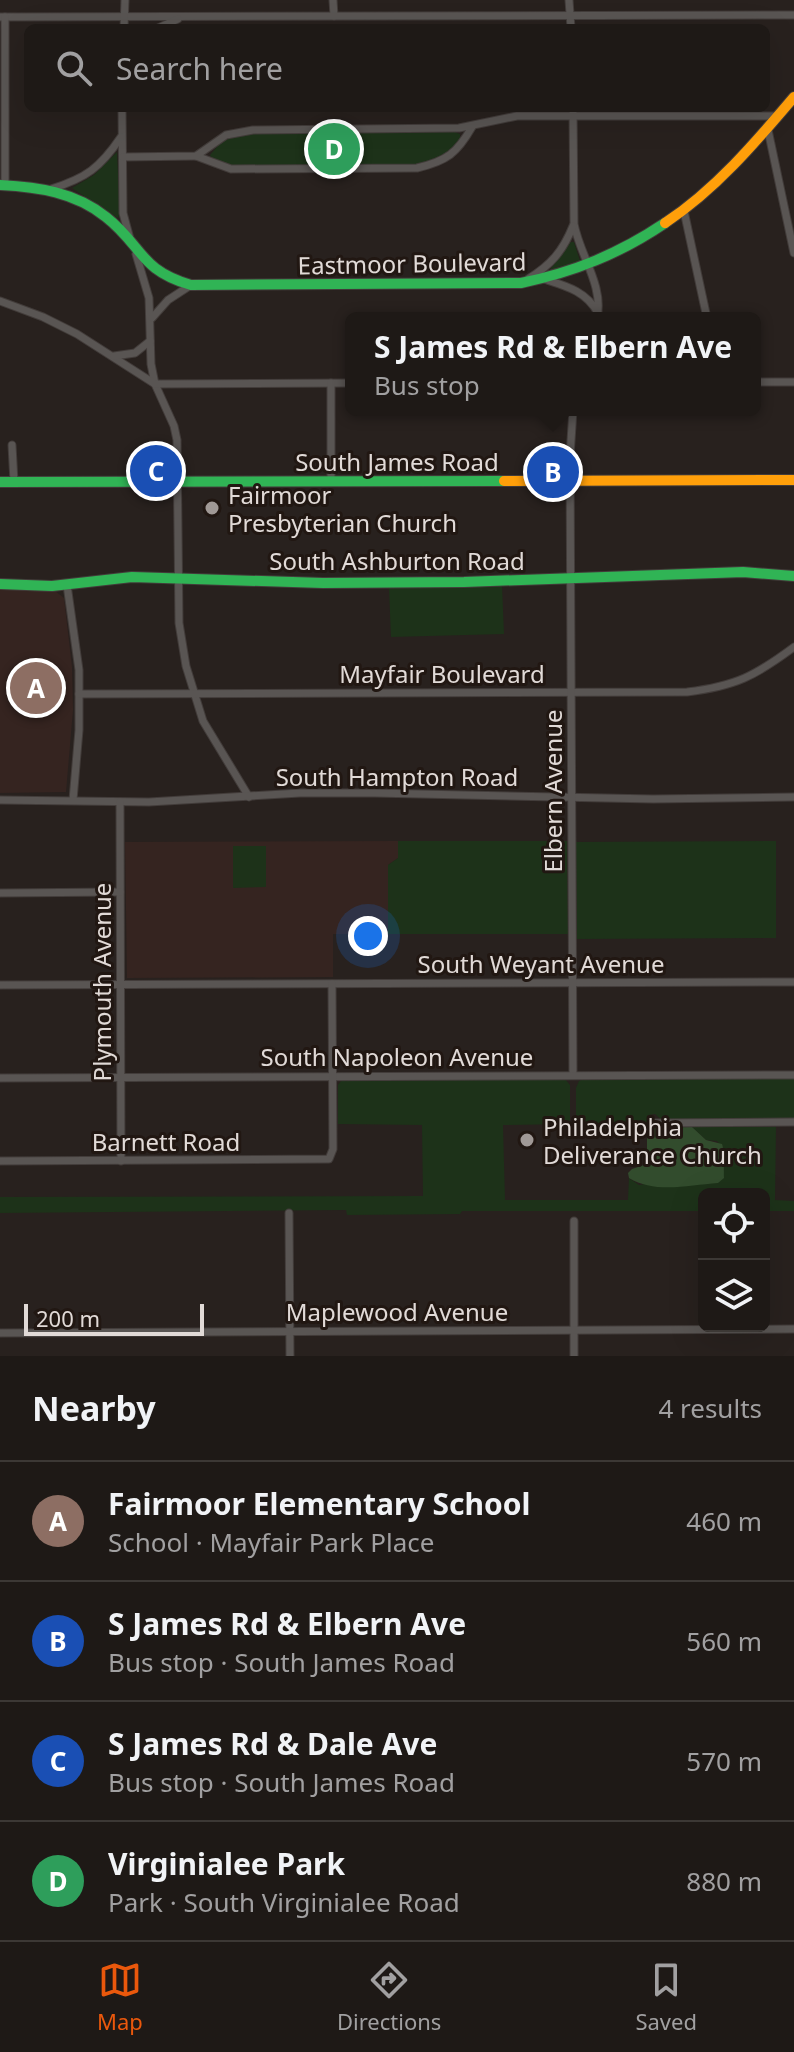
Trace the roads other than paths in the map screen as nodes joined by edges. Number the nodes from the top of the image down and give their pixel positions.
1 (125, 0) edge
2 (333, 0) edge
3 (569, 0) edge
4 (571, 15) junction
5 (794, 15) edge
6 (184, 16) junction
7 (334, 16) junction
8 (2, 17) edge
9 (124, 17) junction
10 (124, 24) edge
11 (167, 24) edge
12 (571, 24) edge
13 (794, 97) edge
14 (122, 112) edge
15 (573, 112) edge
16 (779, 116) junction
17 (472, 127) junction
18 (768, 130) junction
19 (123, 135) junction
20 (196, 156) junction
21 (123, 157) junction
22 (2, 186) edge
23 (51, 189) junction
24 (684, 211) junction
25 (574, 224) junction
26 (134, 249) junction
27 (794, 253) edge
28 (587, 267) junction
29 (544, 279) junction
30 (521, 283) junction
31 (191, 285) junction
32 (0, 301) edge
33 (596, 312) edge
34 (598, 312) edge
35 (706, 312) edge
36 (151, 320) junction
37 (150, 341) junction
38 (114, 356) junction
39 (761, 382) edge
40 (794, 382) edge
41 (331, 383) junction
42 (345, 383) edge
43 (155, 384) junction
44 (573, 416) edge
45 (12, 445) dead end
46 (571, 480) junction
47 (794, 480) edge
48 (178, 481) junction
49 (331, 481) junction
50 (0, 482) edge
51 (14, 482) junction
52 (794, 576) edge
53 (572, 578) junction
54 (178, 579) junction
55 (0, 584) edge
56 (67, 585) junction
57 (794, 647) edge
58 (571, 693) junction
59 (79, 694) junction
60 (193, 694) junction
61 (249, 797) junction
62 (572, 797) junction
63 (794, 797) edge
64 (0, 800) edge
65 (73, 800) junction
66 (120, 802) junction
67 (120, 892) junction
68 (0, 893) edge
69 (794, 982) edge
70 (572, 983) junction
71 (332, 984) junction
72 (0, 985) edge
73 (121, 985) junction
74 (573, 1075) junction
75 (794, 1075) edge
76 (333, 1076) junction
77 (0, 1078) edge
78 (121, 1078) junction
79 (794, 1122) edge
80 (654, 1123) dead end
81 (0, 1161) edge
82 (121, 1161) junction
83 (289, 1213) dead end
84 (574, 1221) dead end
85 (794, 1329) edge
86 (574, 1330) junction
87 (290, 1332) junction
88 (0, 1333) edge
89 (290, 1356) edge
90 (574, 1356) edge

1 - 9 street
2 - 7 street
3 - 4 street
4 - 5 street
4 - 7 street
4 - 12 street
6 - 7 street
6 - 9 street
6 - 11 street
8 - 9 street
8 - 22 street
9 - 10 street
13 - 16 street, Eastmoor Boulevard
14 - 19 street
15 - 16 street
15 - 17 street
15 - 25 street
16 - 18 street, Eastmoor Boulevard
17 - 20 street
17 - 20 street
18 - 24 street, Eastmoor Boulevard
18 - 27 street
19 - 21 street
19 - 23 street
20 - 21 street
21 - 26 street
22 - 23 street, Eastmoor Boulevard
23 - 26 street, Eastmoor Boulevard
24 - 28 street, Eastmoor Boulevard
24 - 35 street
25 - 28 street
25 - 30 street
26 - 31 street, Eastmoor Boulevard
26 - 36 street
28 - 29 street, Eastmoor Boulevard
28 - 34 street
29 - 30 street, Eastmoor Boulevard
29 - 33 street
30 - 31 street, Eastmoor Boulevard
31 - 36 street
32 - 38 street
36 - 37 street
37 - 38 street
37 - 43 street
38 - 43 street
39 - 40 street
41 - 42 street
41 - 43 street
41 - 49 street
43 - 48 street
44 - 46 street, Elbern Avenue
45 - 51 street
46 - 47 street, South James Road
46 - 49 street, South James Road
46 - 53 street, Elbern Avenue
48 - 49 street, South James Road
48 - 51 street, South James Road
48 - 54 street
50 - 51 street, South James Road
52 - 53 street, South Ashburton Road
53 - 54 street, South Ashburton Road
53 - 58 street, Elbern Avenue
54 - 56 street, South Ashburton Road
54 - 60 street
55 - 56 street, South Ashburton Road
56 - 59 street
57 - 58 street, Mayfair Boulevard
58 - 60 street, Mayfair Boulevard
58 - 62 street, Elbern Avenue
59 - 60 street, Mayfair Boulevard
59 - 65 street
60 - 61 street
61 - 62 street, South Hampton Road
61 - 66 street, South Hampton Road
62 - 63 street, South Hampton Road
62 - 70 street, Elbern Avenue
64 - 65 street, South Hampton Road
65 - 66 street, South Hampton Road
66 - 67 street, Plymouth Avenue
67 - 68 street
67 - 73 street, Plymouth Avenue
69 - 70 street, South Weyant Avenue
70 - 71 street, South Weyant Avenue
70 - 74 street, Elbern Avenue
71 - 73 street, South Weyant Avenue
71 - 76 street
72 - 73 street, South Weyant Avenue
73 - 78 street, Plymouth Avenue
74 - 75 street, South Napoleon Avenue
74 - 76 street, South Napoleon Avenue
76 - 78 street, South Napoleon Avenue
76 - 82 street, Barnett Road
77 - 78 street, South Napoleon Avenue
78 - 82 street, Plymouth Avenue
79 - 80 street
81 - 82 street, Barnett Road
83 - 87 street
84 - 86 street
85 - 86 street, Maplewood Avenue
86 - 87 street, Maplewood Avenue
86 - 90 street
87 - 88 street, Maplewood Avenue
87 - 89 street

